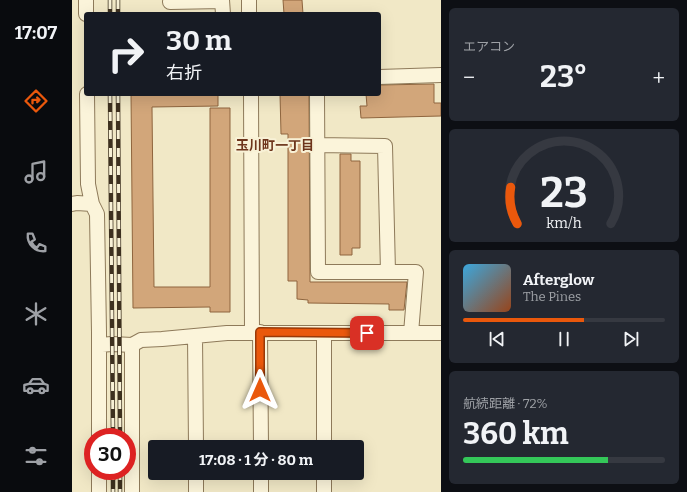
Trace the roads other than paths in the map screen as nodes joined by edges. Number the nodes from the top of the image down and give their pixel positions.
1 (86, 0) edge
2 (249, 0) edge
3 (170, 5) edge
4 (223, 5) edge
5 (86, 12) edge
6 (249, 12) edge
7 (441, 75) edge
8 (381, 77) edge
9 (87, 96) edge
10 (251, 96) edge
11 (317, 96) edge
12 (317, 145) junction
13 (72, 204) edge
14 (92, 204) junction
15 (388, 272) junction
16 (256, 332) junction
17 (324, 333) junction
18 (411, 333) junction
19 (441, 334) edge
20 (195, 336) junction
21 (99, 345) junction
22 (132, 345) junction
23 (99, 428) edge
24 (196, 440) edge
25 (261, 440) edge
26 (324, 440) edge
27 (99, 480) edge
28 (196, 480) edge
29 (261, 480) edge
30 (324, 480) edge
31 (99, 492) edge
32 (132, 492) edge
33 (196, 492) edge
34 (261, 492) edge
35 (324, 492) edge

1 - 5 street
2 - 6 street
3 - 4 street
7 - 8 street
9 - 14 street
10 - 16 street
11 - 12 street
12 - 15 street
12 - 15 street
13 - 14 street
14 - 21 street
15 - 18 street
16 - 17 street
16 - 20 street
16 - 25 street
17 - 18 street
17 - 26 street
18 - 19 street
20 - 22 street
20 - 24 street
21 - 22 street
21 - 23 street
22 - 32 street
27 - 31 street
28 - 33 street
29 - 34 street
30 - 35 street

